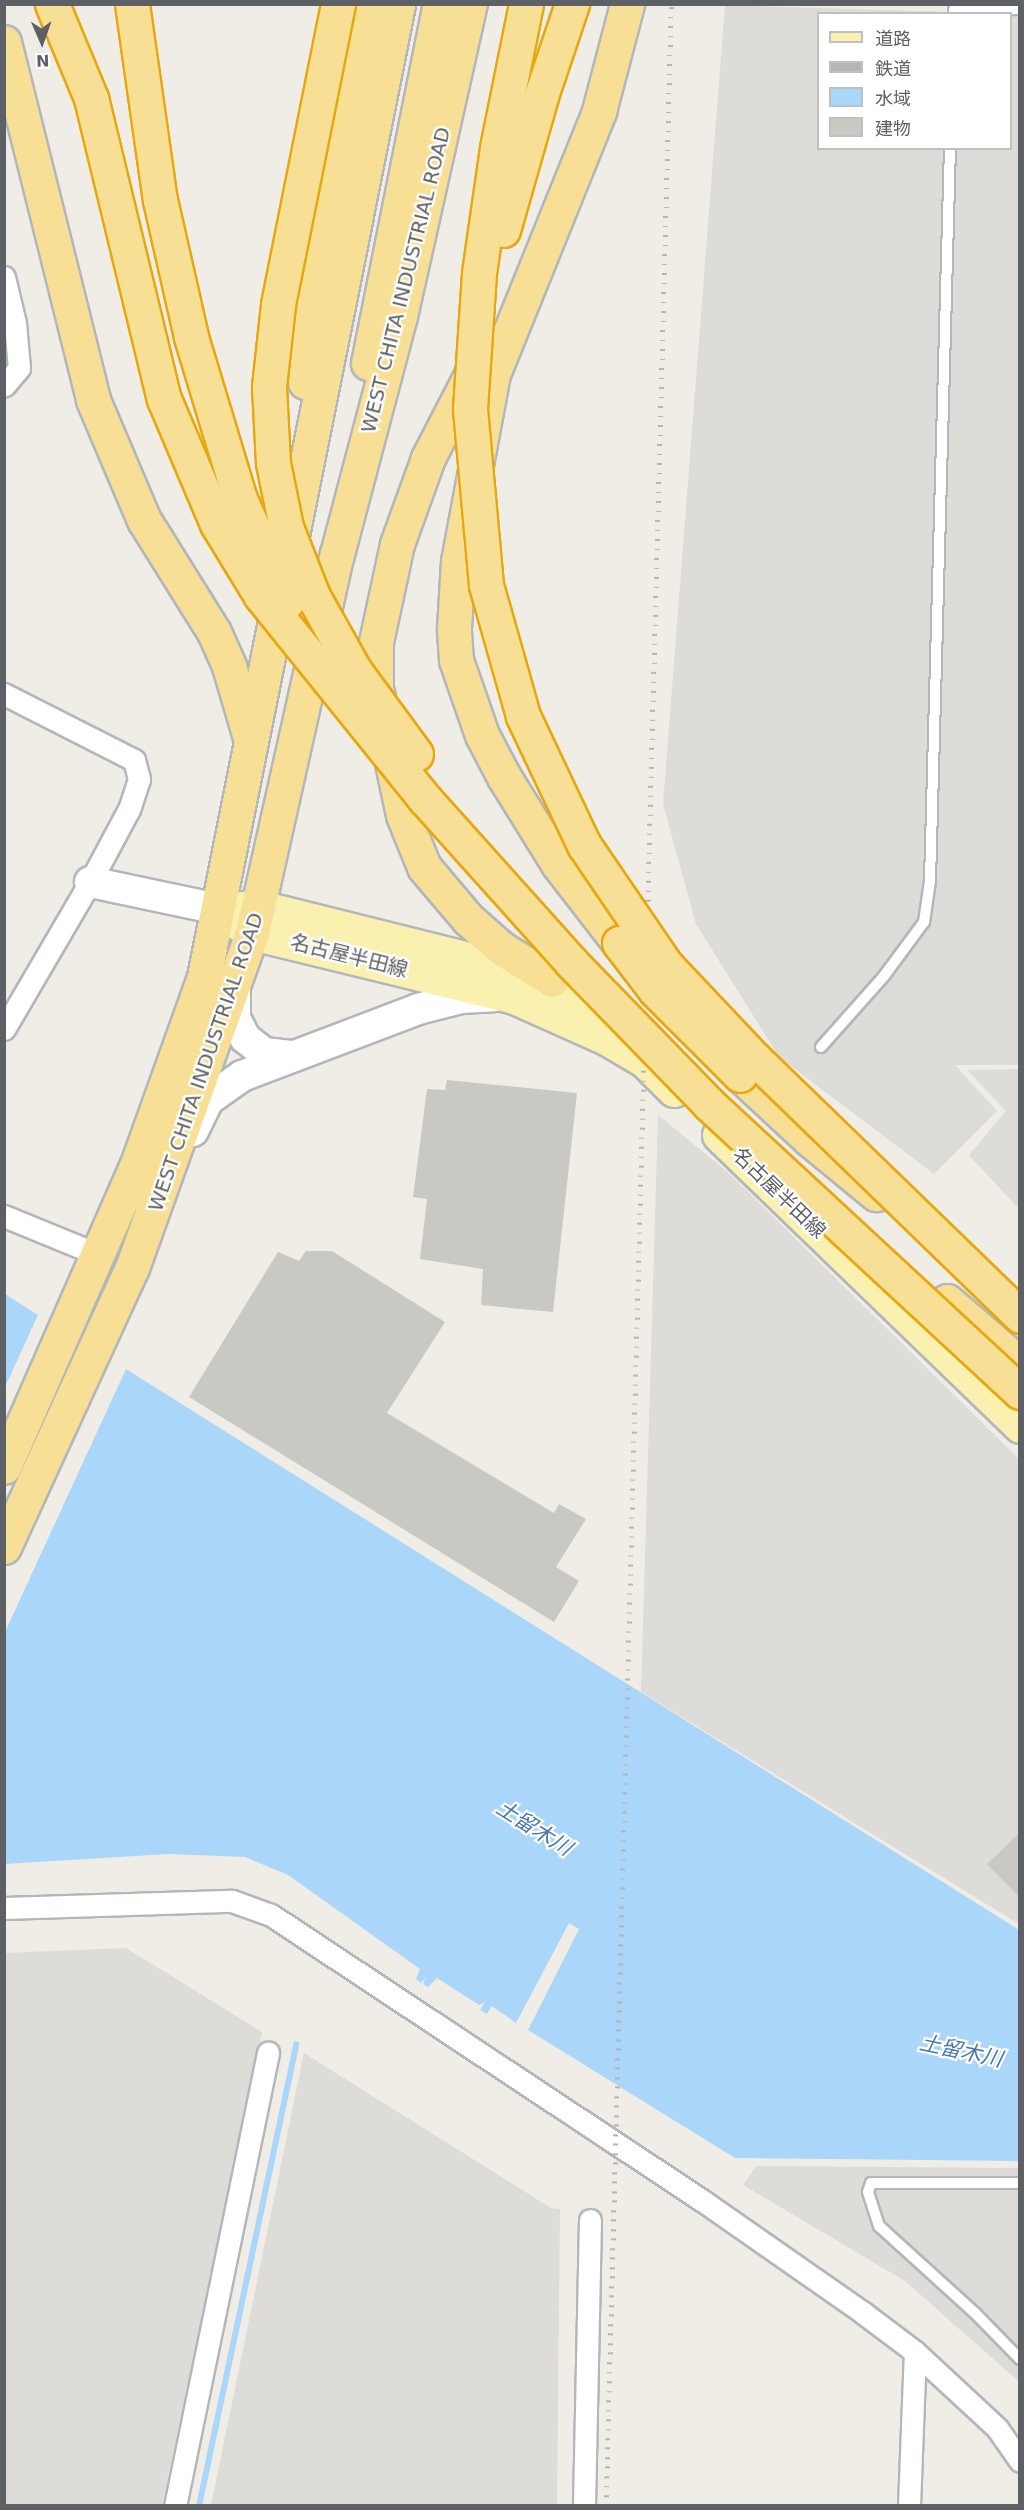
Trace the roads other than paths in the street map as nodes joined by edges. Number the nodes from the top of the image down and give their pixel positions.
1 (52, 4) edge
2 (132, 4) edge
3 (338, 4) edge
4 (365, 4) edge
5 (398, 4) edge
6 (440, 4) edge
7 (470, 4) edge
8 (526, 4) edge
9 (573, 4) edge
10 (627, 4) edge
11 (1020, 9) edge
12 (954, 12) edge
13 (4, 42) edge
14 (950, 150) edge
15 (534, 269) junction
16 (4, 277) edge
17 (4, 386) edge
18 (476, 496) junction
19 (288, 548) junction
20 (337, 554) junction
21 (330, 680) junction
22 (9, 696) edge
23 (251, 742) junction
24 (90, 882) junction
25 (218, 909) junction
26 (256, 920) junction
27 (404, 969) junction
28 (552, 980) junction
29 (235, 984) junction
30 (514, 997) junction
31 (404, 1015) junction
32 (4, 1029) edge
33 (821, 1047) dead end
34 (294, 1056) junction
35 (4, 1216) edge
36 (99, 1255) junction
37 (132, 1268) junction
38 (972, 1271) junction
39 (947, 1301) junction
40 (1020, 1316) edge
41 (1020, 1357) edge
42 (1020, 1365) edge
43 (1020, 1379) edge
44 (1020, 1392) edge
45 (1020, 1426) edge
46 (4, 1467) edge
47 (4, 1547) edge
48 (4, 1908) edge
49 (268, 2052) dead end
50 (1020, 2183) edge
51 (590, 2220) dead end
52 (915, 2352) junction
53 (1020, 2359) edge
54 (1020, 2461) edge
55 (175, 2505) edge
56 (584, 2505) edge
57 (909, 2505) edge

1 - 21 highway, bridge
2 - 21 highway, bridge
3 - 43 highway, bridge
4 - 19 highway, WEST CHITA INDUSTRIAL ROAD
5 - 19 highway, WEST CHITA INDUSTRIAL ROAD
6 - 20 highway, WEST CHITA INDUSTRIAL ROAD
7 - 20 highway, WEST CHITA INDUSTRIAL ROAD
8 - 18 highway, bridge
9 - 18 highway, bridge
10 - 15 highway
11 - 12 lane
13 - 23 highway
14 - 33 lane
15 - 28 highway
15 - 38 highway, bridge
16 - 17 street
18 - 38 highway, bridge
19 - 23 highway, WEST CHITA INDUSTRIAL ROAD
20 - 26 highway, WEST CHITA INDUSTRIAL ROAD
21 - 44 highway, bridge
22 - 24 street
23 - 25 highway, WEST CHITA INDUSTRIAL ROAD
24 - 25 street
24 - 32 street
25 - 26 main road, 名古屋半田線
25 - 36 highway, WEST CHITA INDUSTRIAL ROAD
26 - 27 main road, 名古屋半田線
26 - 28 main road, 名古屋半田線
26 - 29 highway, WEST CHITA INDUSTRIAL ROAD
27 - 30 main road, 名古屋半田線
27 - 31 street
28 - 39 main road, 名古屋半田線
29 - 34 street
29 - 37 highway, WEST CHITA INDUSTRIAL ROAD
30 - 31 street
30 - 45 main road, 名古屋半田線
31 - 34 street
34 - 37 street
35 - 36 street
36 - 46 highway, WEST CHITA INDUSTRIAL ROAD
37 - 47 highway, WEST CHITA INDUSTRIAL ROAD
38 - 40 highway, bridge
39 - 41 main road, 名古屋半田線
39 - 42 highway
48 - 52 street
49 - 55 street
50 - 53 lane
51 - 56 street
52 - 54 street
52 - 57 street

